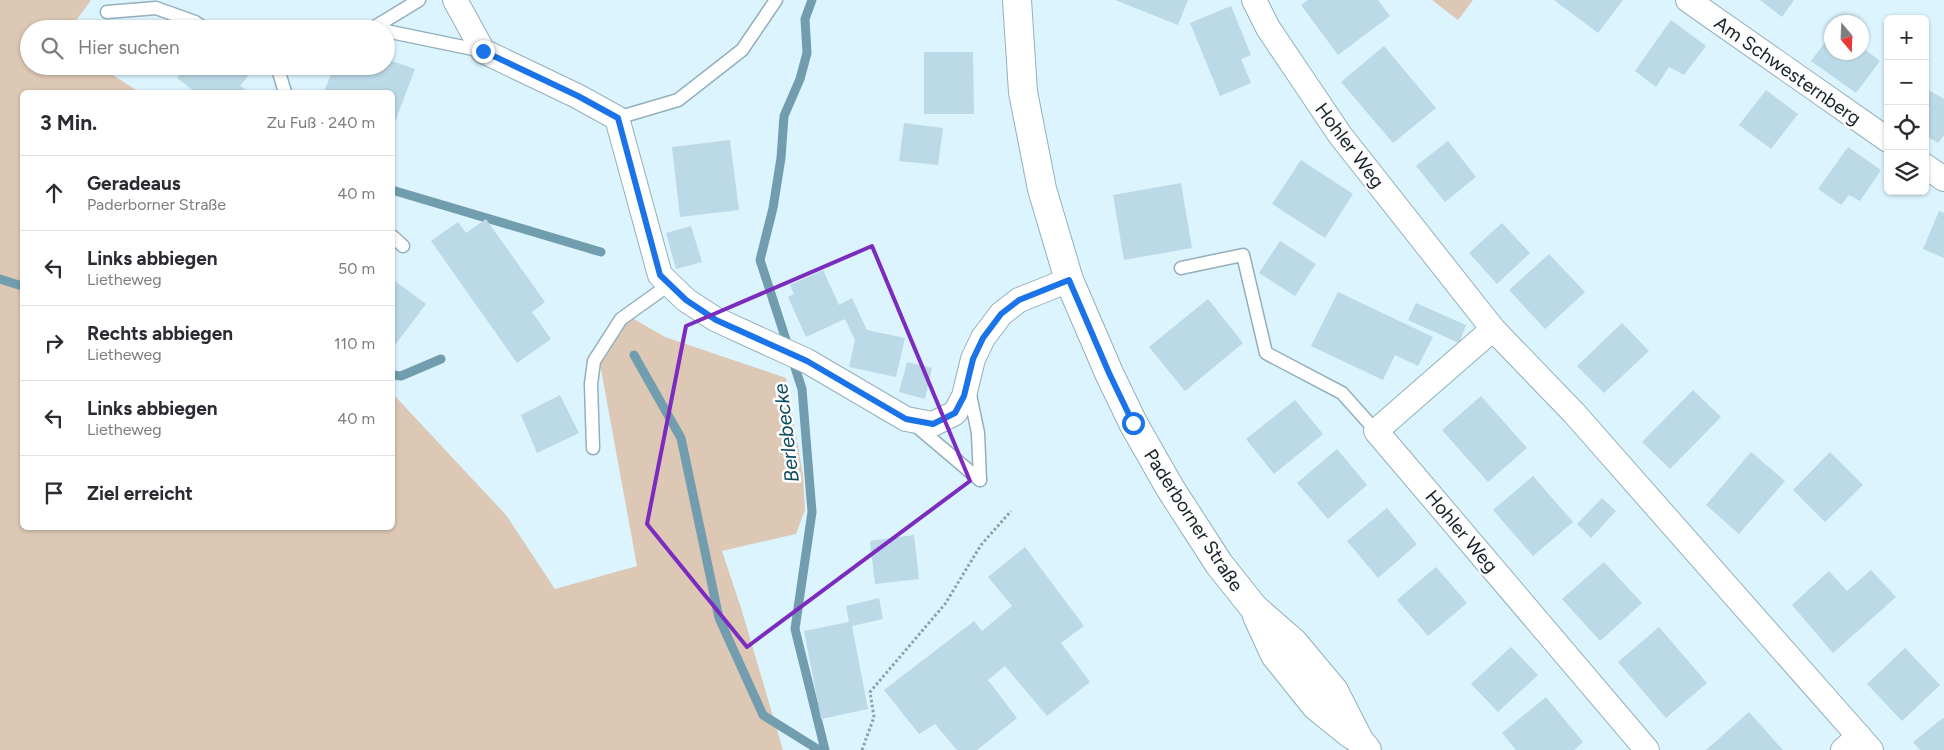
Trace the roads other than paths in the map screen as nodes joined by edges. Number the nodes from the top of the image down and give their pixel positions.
1 (419, 0) edge
2 (455, 0) edge
3 (776, 0) edge
4 (1017, 0) edge
5 (1254, 0) edge
6 (1688, 0) edge
7 (107, 12) dead end
8 (189, 20) edge
9 (387, 20) edge
10 (395, 33) edge
11 (483, 51) junction
12 (280, 75) edge
13 (284, 90) edge
14 (618, 118) junction
15 (1884, 137) edge
16 (1929, 169) edge
17 (1944, 179) edge
18 (395, 239) edge
19 (403, 246) dead end
20 (1181, 268) dead end
21 (1069, 280) junction
22 (670, 284) junction
23 (1493, 329) junction
24 (967, 382) junction
25 (906, 419) junction
26 (1376, 431) junction
27 (593, 448) dead end
28 (1363, 745) edge
29 (1858, 745) edge
30 (1647, 750) edge

1 - 9 lane
2 - 11 street
3 - 14 lane
4 - 21 main road, Paderborner Straße
5 - 23 street, Hohler Weg
6 - 15 street, Am Schwesternberg
7 - 8 lane
10 - 11 lane
11 - 14 street
12 - 13 lane
14 - 22 street
16 - 17 street
18 - 19 lane
20 - 26 lane
21 - 24 street
21 - 28 main road, Paderborner Straße
22 - 25 street
22 - 27 lane
23 - 26 street
23 - 29 street, Hohler Weg
24 - 25 street
24 - 25 lane
26 - 30 street, Hohler Weg

